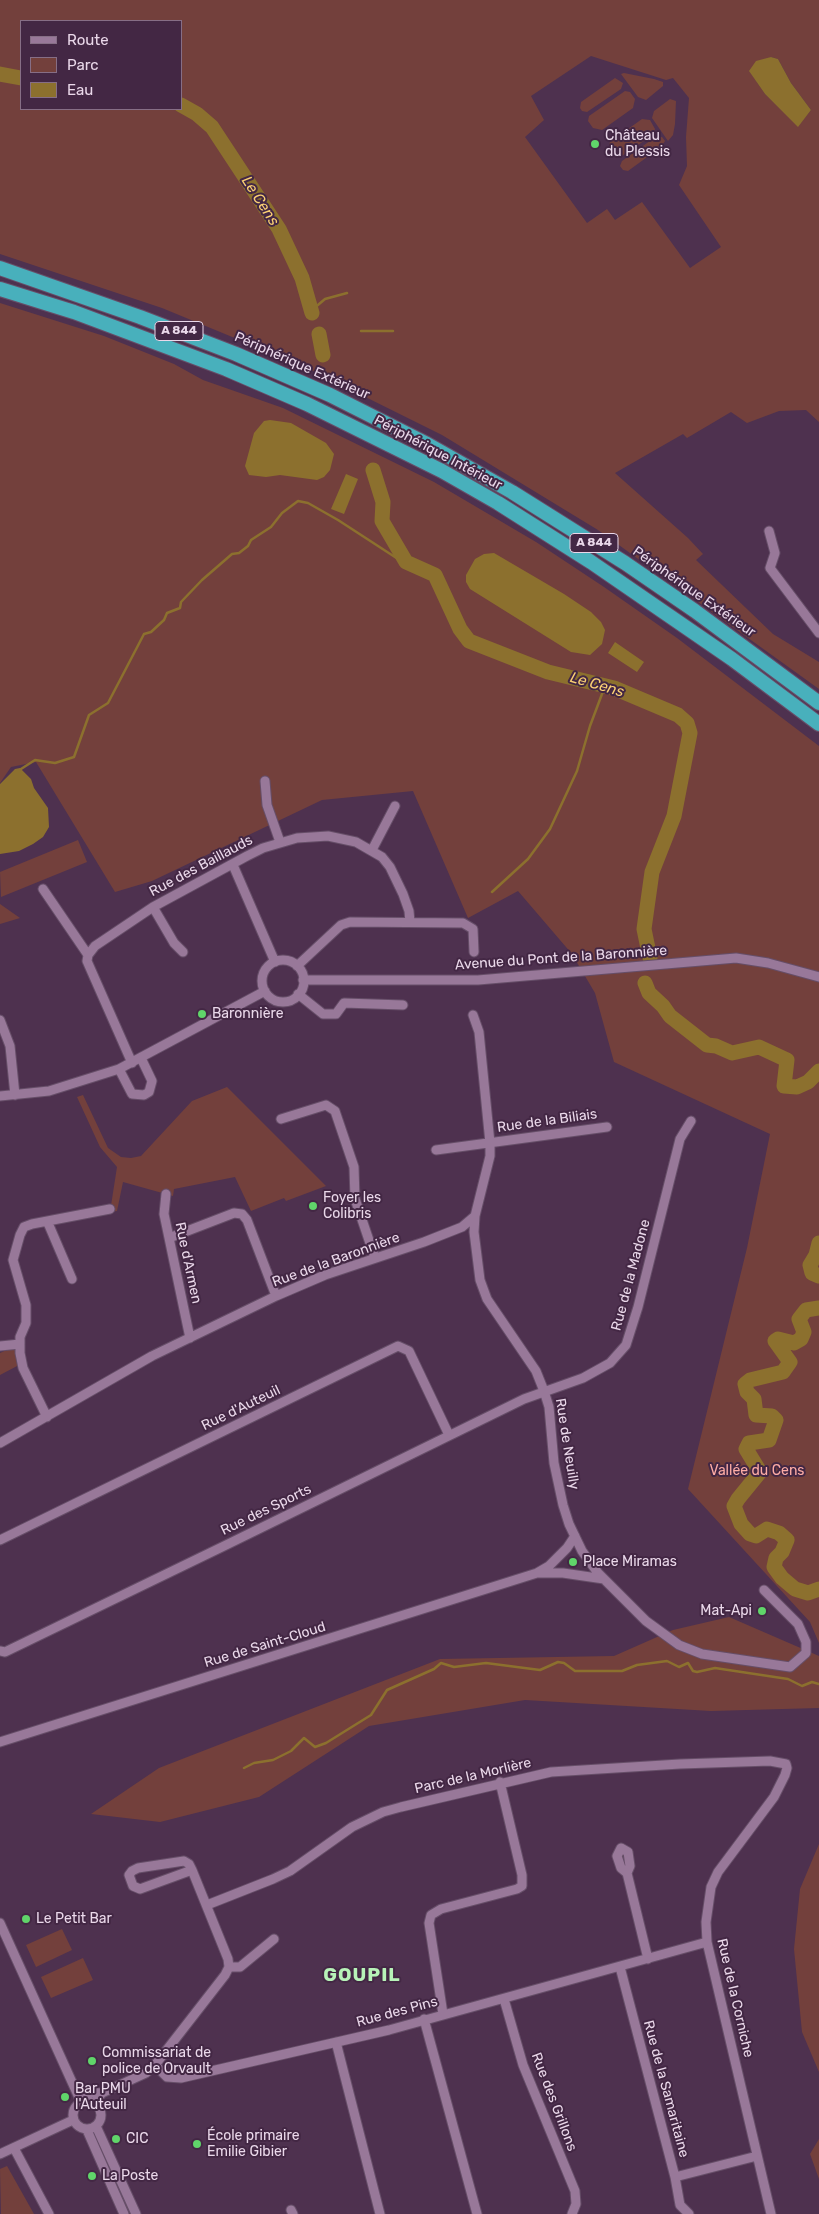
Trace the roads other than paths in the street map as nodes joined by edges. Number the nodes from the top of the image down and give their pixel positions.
1 (0, 268) edge
2 (0, 289) edge
3 (769, 531) dead end
4 (819, 633) edge
5 (819, 703) edge
6 (819, 724) edge
7 (265, 781) dead end
8 (395, 806) dead end
9 (280, 842) junction
10 (372, 850) junction
11 (233, 865) junction
12 (43, 889) dead end
13 (153, 907) junction
14 (410, 922) junction
15 (183, 952) dead end
16 (474, 952) dead end
17 (88, 955) junction
18 (274, 962) junction
19 (297, 966) junction
20 (819, 977) edge
21 (303, 980) junction
22 (265, 991) junction
23 (298, 994) junction
24 (403, 1005) dead end
25 (473, 1015) dead end
26 (0, 1020) edge
27 (141, 1058) junction
28 (132, 1063) junction
29 (119, 1070) junction
30 (15, 1095) junction
31 (0, 1096) edge
32 (281, 1119) dead end
33 (691, 1121) dead end
34 (607, 1127) dead end
35 (490, 1143) junction
36 (436, 1150) dead end
37 (166, 1194) dead end
38 (110, 1209) dead end
39 (475, 1216) junction
40 (48, 1223) junction
41 (169, 1238) junction
42 (375, 1258) junction
43 (72, 1278) dead end
44 (276, 1296) junction
45 (190, 1338) junction
46 (20, 1344) junction
47 (0, 1346) edge
48 (544, 1391) junction
49 (47, 1417) junction
50 (449, 1435) junction
51 (0, 1443) edge
52 (575, 1536) junction
53 (0, 1540) edge
54 (537, 1573) junction
55 (604, 1579) junction
56 (764, 1590) dead end
57 (0, 1651) edge
58 (0, 1742) edge
59 (770, 1761) joint
60 (500, 1782) junction
61 (192, 1870) junction
62 (627, 1873) dead end
63 (208, 1905) junction
64 (0, 1924) edge
65 (274, 1939) dead end
66 (707, 1942) junction
67 (648, 1959) junction
68 (229, 1966) junction
69 (620, 1967) junction
70 (504, 1999) junction
71 (443, 2014) junction
72 (424, 2019) junction
73 (336, 2042) junction
74 (155, 2065) junction
75 (74, 2088) junction
76 (102, 2093) junction
77 (81, 2102) junction
78 (94, 2103) junction
79 (73, 2120) junction
80 (96, 2126) junction
81 (87, 2130) junction
82 (14, 2148) junction
83 (0, 2154) edge
84 (757, 2156) junction
85 (675, 2177) junction
86 (49, 2214) edge
87 (124, 2214) edge
88 (136, 2214) edge
89 (380, 2214) edge
90 (478, 2214) edge
91 (572, 2214) edge
92 (689, 2214) edge
93 (772, 2214) edge

1 - 5 highway, Périphérique Extérieur / A 844
2 - 6 highway, Périphérique Intérieur / A 844
3 - 4 street
7 - 9 street
8 - 10 street
9 - 10 street, Rue des Baillauds
9 - 11 street, Rue des Baillauds
10 - 14 street, Rue des Baillauds
11 - 13 street, Rue des Baillauds
11 - 18 street
12 - 17 street
13 - 15 street
13 - 17 street, Rue des Baillauds
14 - 16 street
14 - 19 street
17 - 28 street
18 - 19 street
18 - 22 street
19 - 21 street
20 - 21 street, Avenue du Pont de la Baronnière
21 - 23 street
22 - 23 street
22 - 27 street
23 - 24 street
25 - 35 street
26 - 30 street
27 - 28 street
27 - 29 street
28 - 29 street
29 - 30 street
30 - 31 street
32 - 42 street
33 - 48 street, Rue de la Madone
34 - 35 street, Rue de la Biliais
35 - 36 street, Rue de la Biliais
35 - 39 street
37 - 41 street, Rue d'Armen
38 - 40 street
39 - 42 street, Rue de la Baronnière
39 - 48 street, Rue de Neuilly
40 - 43 street
40 - 46 street
41 - 44 street
41 - 45 street, Rue d'Armen
42 - 44 street, Rue de la Baronnière
44 - 45 street, Rue de la Baronnière
45 - 49 street, Rue de la Baronnière
46 - 47 street
46 - 49 street
48 - 50 street, Rue des Sports
48 - 52 street, Rue de Neuilly
49 - 51 street, Rue de la Baronnière
50 - 53 street, Rue d'Auteuil
50 - 57 street, Rue des Sports
52 - 54 street, Rue de Saint-Cloud
52 - 55 street, Rue de Neuilly
54 - 55 street, Rue de Saint-Cloud
54 - 58 street, Rue de Saint-Cloud
55 - 56 street, Rue de Neuilly
59 - 60 street, Parc de la Morlière
59 - 66 street, Rue de la Corniche
60 - 63 street, Parc de la Morlière
60 - 71 street
61 - 61 street
61 - 63 street
62 - 67 street
63 - 68 street
64 - 75 street
65 - 68 street
66 - 67 street, Rue des Pins
66 - 84 street, Rue de la Corniche
67 - 69 street, Rue des Pins
68 - 74 street
69 - 70 street, Rue des Pins
69 - 85 street, Rue de la Samaritaine
70 - 71 street, Rue des Pins
70 - 91 street, Rue des Grillons
71 - 72 street, Rue des Pins
72 - 73 street, Rue des Pins
72 - 90 street
73 - 74 street, Rue des Pins
73 - 89 street
74 - 76 street
75 - 76 street
75 - 77 street
76 - 78 street
77 - 78 street
77 - 79 street
78 - 80 street
79 - 81 street
79 - 82 street
80 - 81 street
80 - 88 street
81 - 87 street
82 - 83 street
82 - 86 street
84 - 85 street
84 - 93 street, Rue de la Corniche
85 - 92 street, Rue de la Samaritaine

